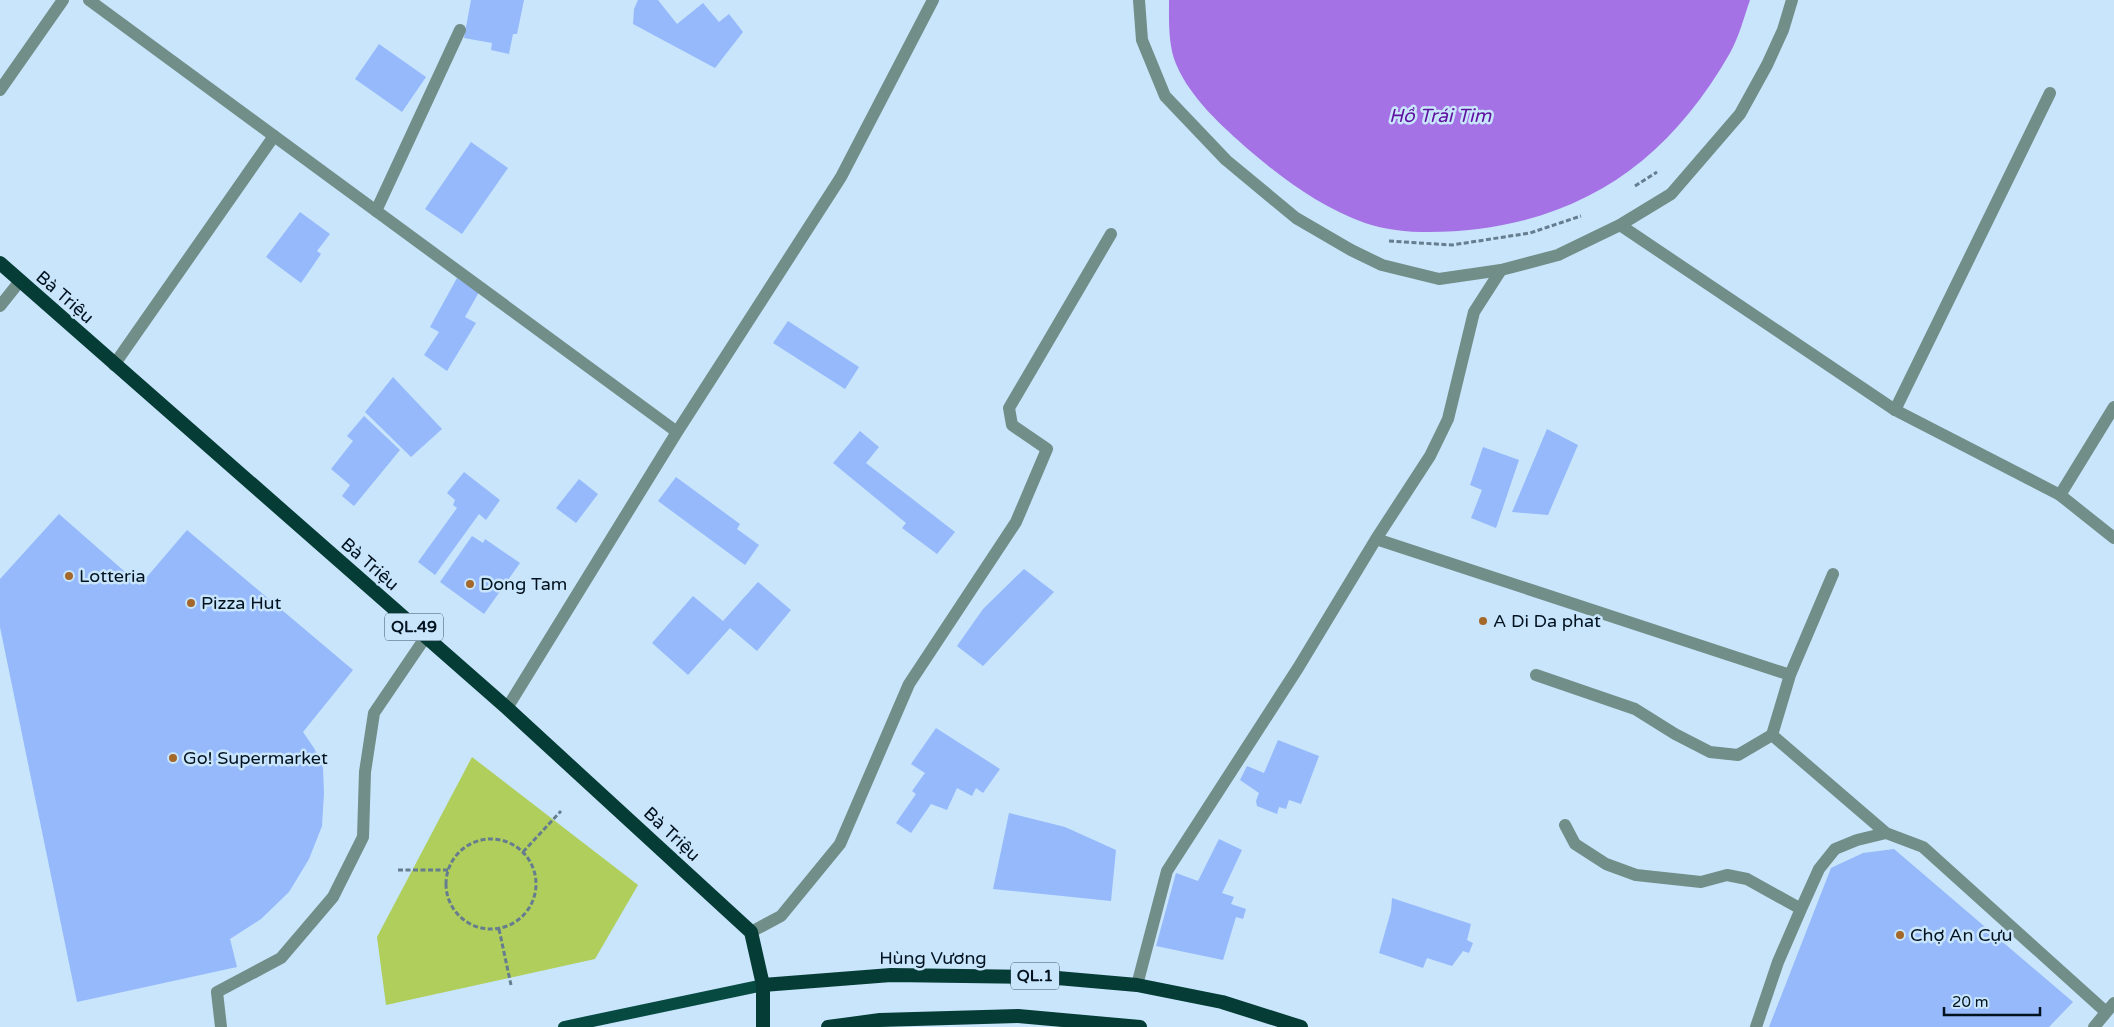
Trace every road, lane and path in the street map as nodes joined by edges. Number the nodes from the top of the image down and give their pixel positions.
1 (63, 0) edge
2 (89, 0) edge
3 (933, 0) edge
4 (1139, 0) edge
5 (1792, 0) edge
6 (460, 30) dead end
7 (0, 90) edge
8 (2050, 93) dead end
9 (274, 136) junction
10 (1665, 168) dead end
11 (1634, 187) dead end
12 (376, 211) junction
13 (1586, 214) dead end
14 (1620, 225) junction
15 (1110, 234) dead end
16 (1388, 241) dead end
17 (0, 263) edge
18 (1501, 270) junction
19 (20, 281) junction
20 (0, 306) edge
21 (114, 365) junction
22 (2114, 407) edge
23 (1894, 410) junction
24 (677, 432) junction
25 (2060, 495) junction
26 (2114, 538) edge
27 (1376, 539) junction
28 (1833, 574) dead end
29 (426, 638) junction
30 (1536, 675) dead end
31 (1790, 675) junction
32 (507, 708) junction
33 (1772, 735) junction
34 (561, 812) dead end
35 (1565, 825) dead end
36 (1886, 832) junction
37 (523, 852) junction
38 (398, 870) dead end
39 (448, 870) junction
40 (1801, 909) junction
41 (499, 929) junction
42 (751, 932) junction
43 (511, 985) dead end
44 (763, 985) junction
45 (1137, 985) junction
46 (2110, 1008) edge
47 (1133, 1026) edge
48 (221, 1027) edge
49 (564, 1027) edge
50 (763, 1027) edge
51 (828, 1027) edge
52 (1301, 1027) edge
53 (1756, 1027) edge
54 (2094, 1027) edge

1 - 7 street
2 - 9 street
3 - 24 street
4 - 18 street
5 - 14 street
6 - 12 street
8 - 23 street
9 - 12 street
9 - 21 street
10 - 11 path
12 - 24 street
13 - 16 path
14 - 18 street
14 - 23 street
15 - 42 street
17 - 19 highway, Bà Triệu / QL.49
18 - 27 street
19 - 20 street
19 - 21 highway, Bà Triệu / QL.49
21 - 29 highway, Bà Triệu / QL.49
22 - 25 street
23 - 25 street
24 - 32 street
25 - 26 street
27 - 31 street
27 - 45 street
28 - 31 street
29 - 32 highway, Bà Triệu / QL.49
29 - 48 street
30 - 33 street
31 - 33 street
32 - 42 highway, Bà Triệu / QL.49
33 - 36 street
34 - 37 path
35 - 40 street
36 - 40 street
36 - 46 street
37 - 39 path
37 - 41 path
38 - 39 path
39 - 41 path
40 - 53 street
41 - 43 path
42 - 44 highway
44 - 45 highway, Hùng Vương / QL.1
44 - 49 main road, Hùng Vương / QL.1
44 - 50 highway
45 - 52 highway, Hùng Vương / QL.1
46 - 54 street
47 - 51 highway

